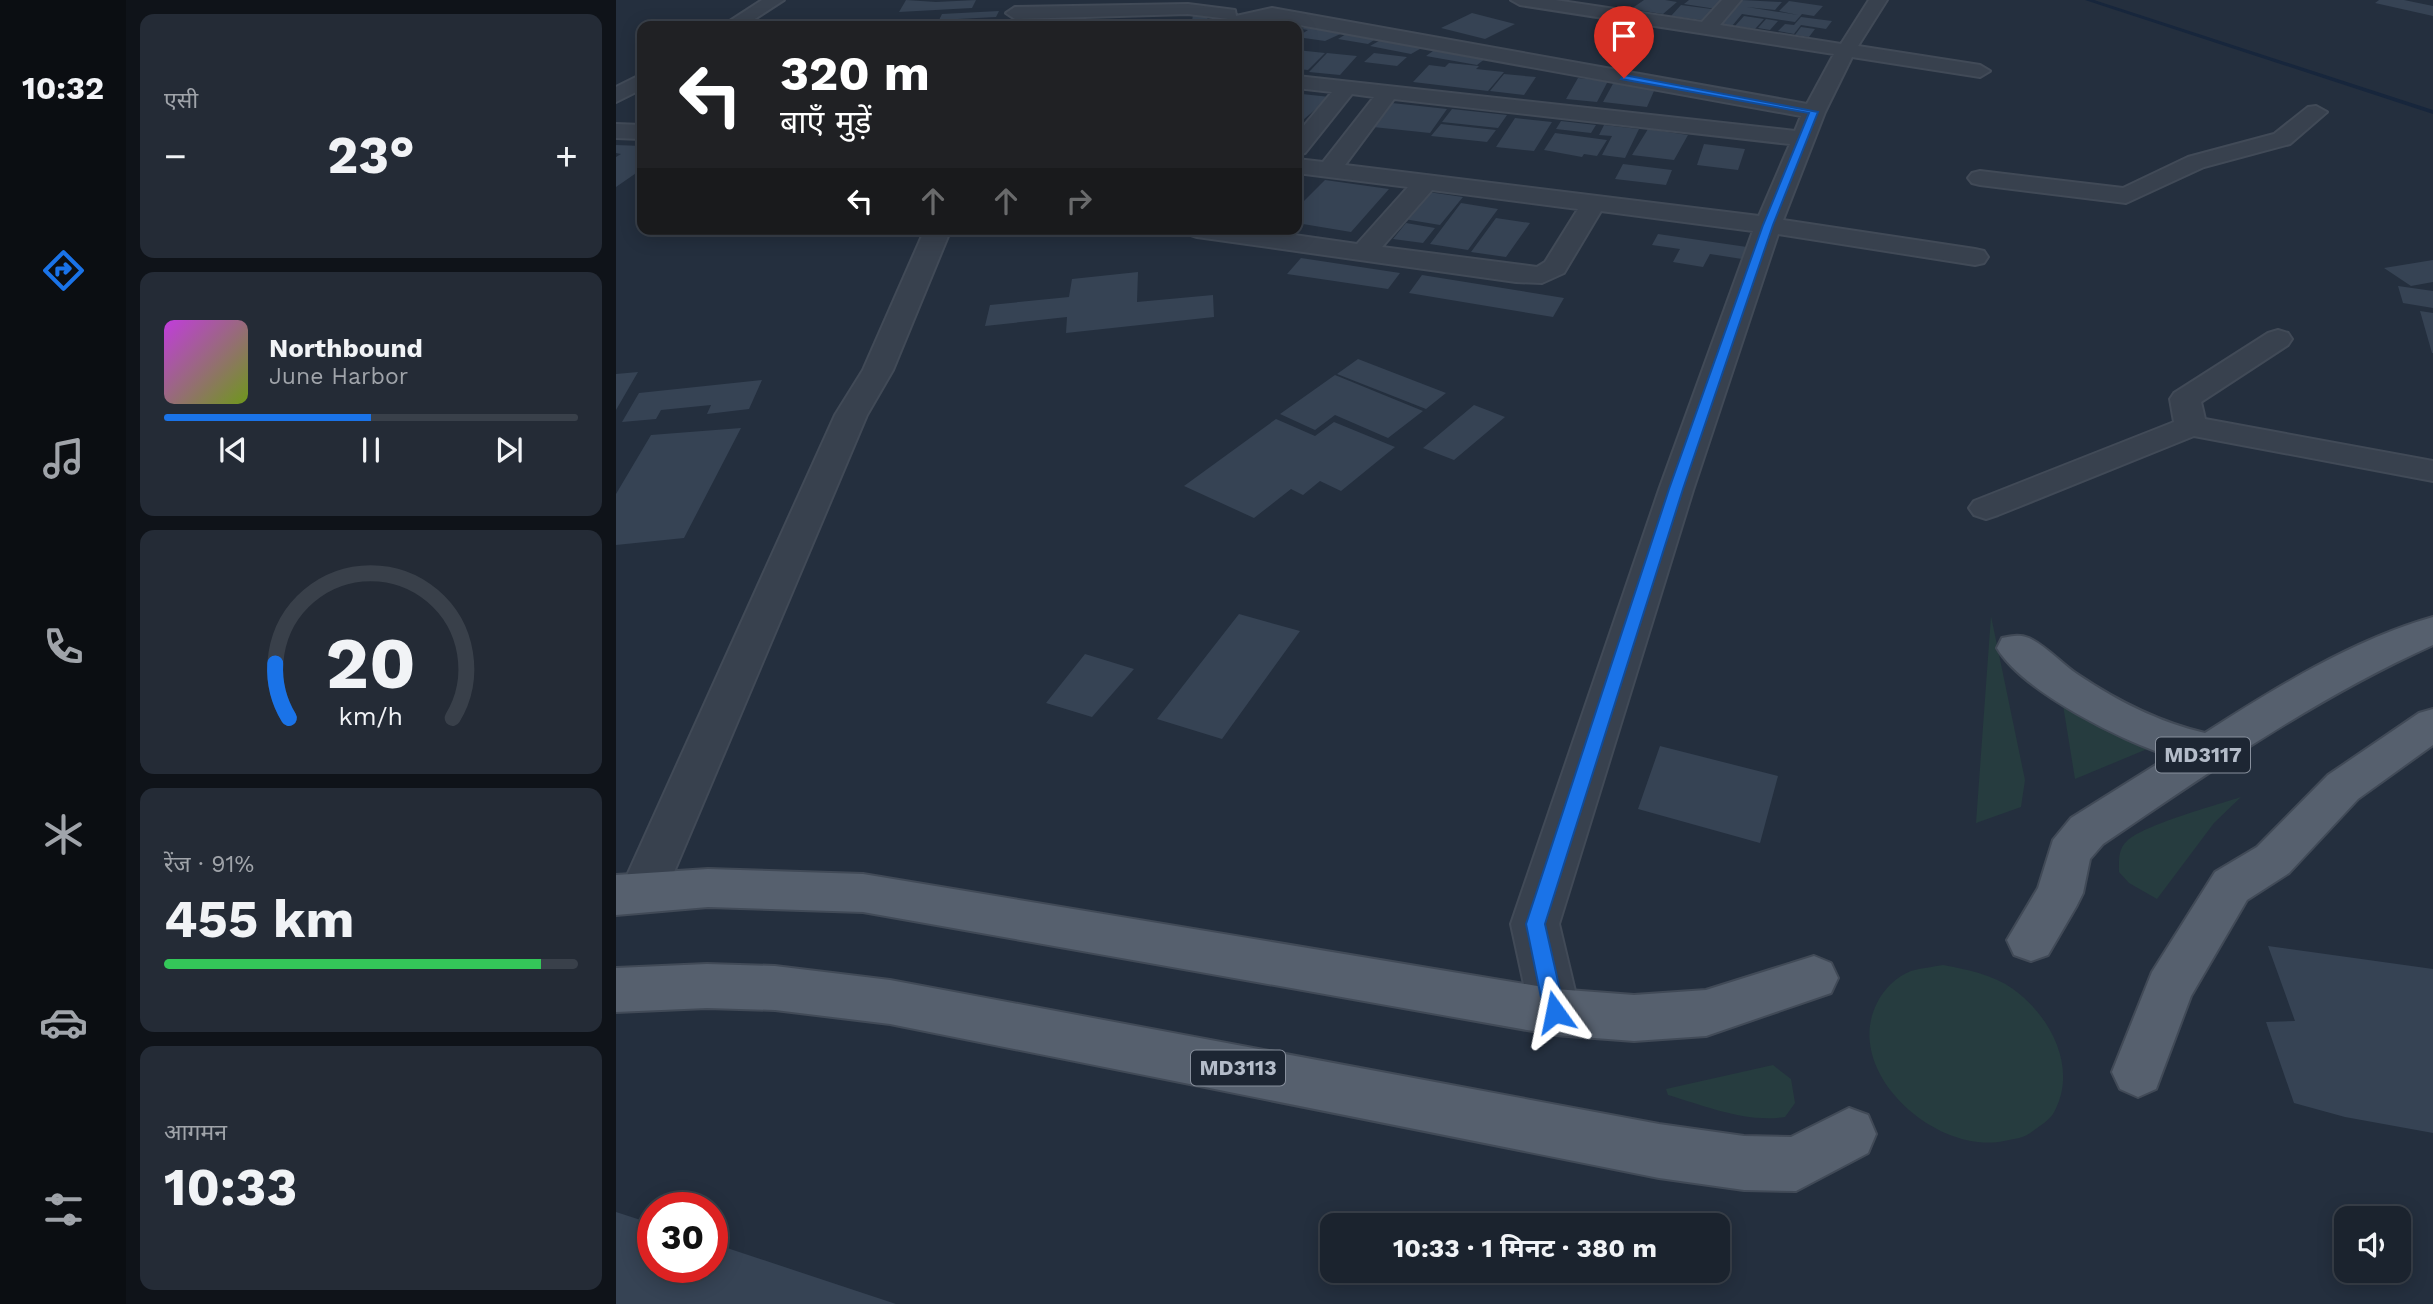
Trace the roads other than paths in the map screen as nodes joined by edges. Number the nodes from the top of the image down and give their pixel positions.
1 (775, 0) edge
2 (1520, 0) edge
3 (1732, 0) edge
4 (1878, 0) edge
5 (1016, 13) edge
6 (1232, 20) edge
7 (740, 21) edge
8 (1707, 29) junction
9 (1844, 52) junction
10 (1980, 71) dead end
11 (1302, 82) edge
12 (637, 83) edge
13 (1347, 87) junction
14 (1389, 91) junction
15 (616, 96) edge
16 (2316, 112) dead end
17 (1809, 125) junction
18 (616, 131) edge
19 (637, 132) edge
20 (1302, 142) edge
21 (1302, 167) edge
22 (1329, 170) junction
23 (1980, 178) dead end
24 (1426, 182) junction
25 (1594, 203) junction
26 (1768, 225) junction
27 (936, 235) edge
28 (1238, 235) edge
29 (1363, 253) junction
30 (1975, 257) dead end
31 (2278, 339) dead end
32 (2192, 426) junction
33 (2433, 471) edge
34 (1986, 508) dead end
35 (2433, 630) edge
36 (2016, 648) dead end
37 (2433, 724) edge
38 (2211, 750) junction
39 (629, 893) edge
40 (2031, 940) dead end
41 (1814, 978) dead end
42 (616, 990) edge
43 (1555, 1012) junction
44 (2138, 1072) dead end
45 (1849, 1133) dead end

1 - 7 street
2 - 8 street
3 - 8 street
4 - 9 street
5 - 6 street
6 - 17 street
8 - 9 street
9 - 10 street
9 - 17 street
11 - 13 street
12 - 15 street
13 - 14 street
13 - 20 street
14 - 17 street
14 - 22 street
16 - 23 street
17 - 26 street
18 - 19 street
21 - 22 street
22 - 24 street
24 - 25 street
24 - 29 street
25 - 26 street
25 - 29 street
26 - 30 street
26 - 43 street
27 - 39 street
28 - 29 street
31 - 32 street
32 - 33 street
32 - 34 street
35 - 38 main road, MD3117
36 - 38 main road
37 - 44 main road
38 - 40 main road, MD3117
39 - 43 main road
41 - 43 main road
42 - 45 main road, MD3113

